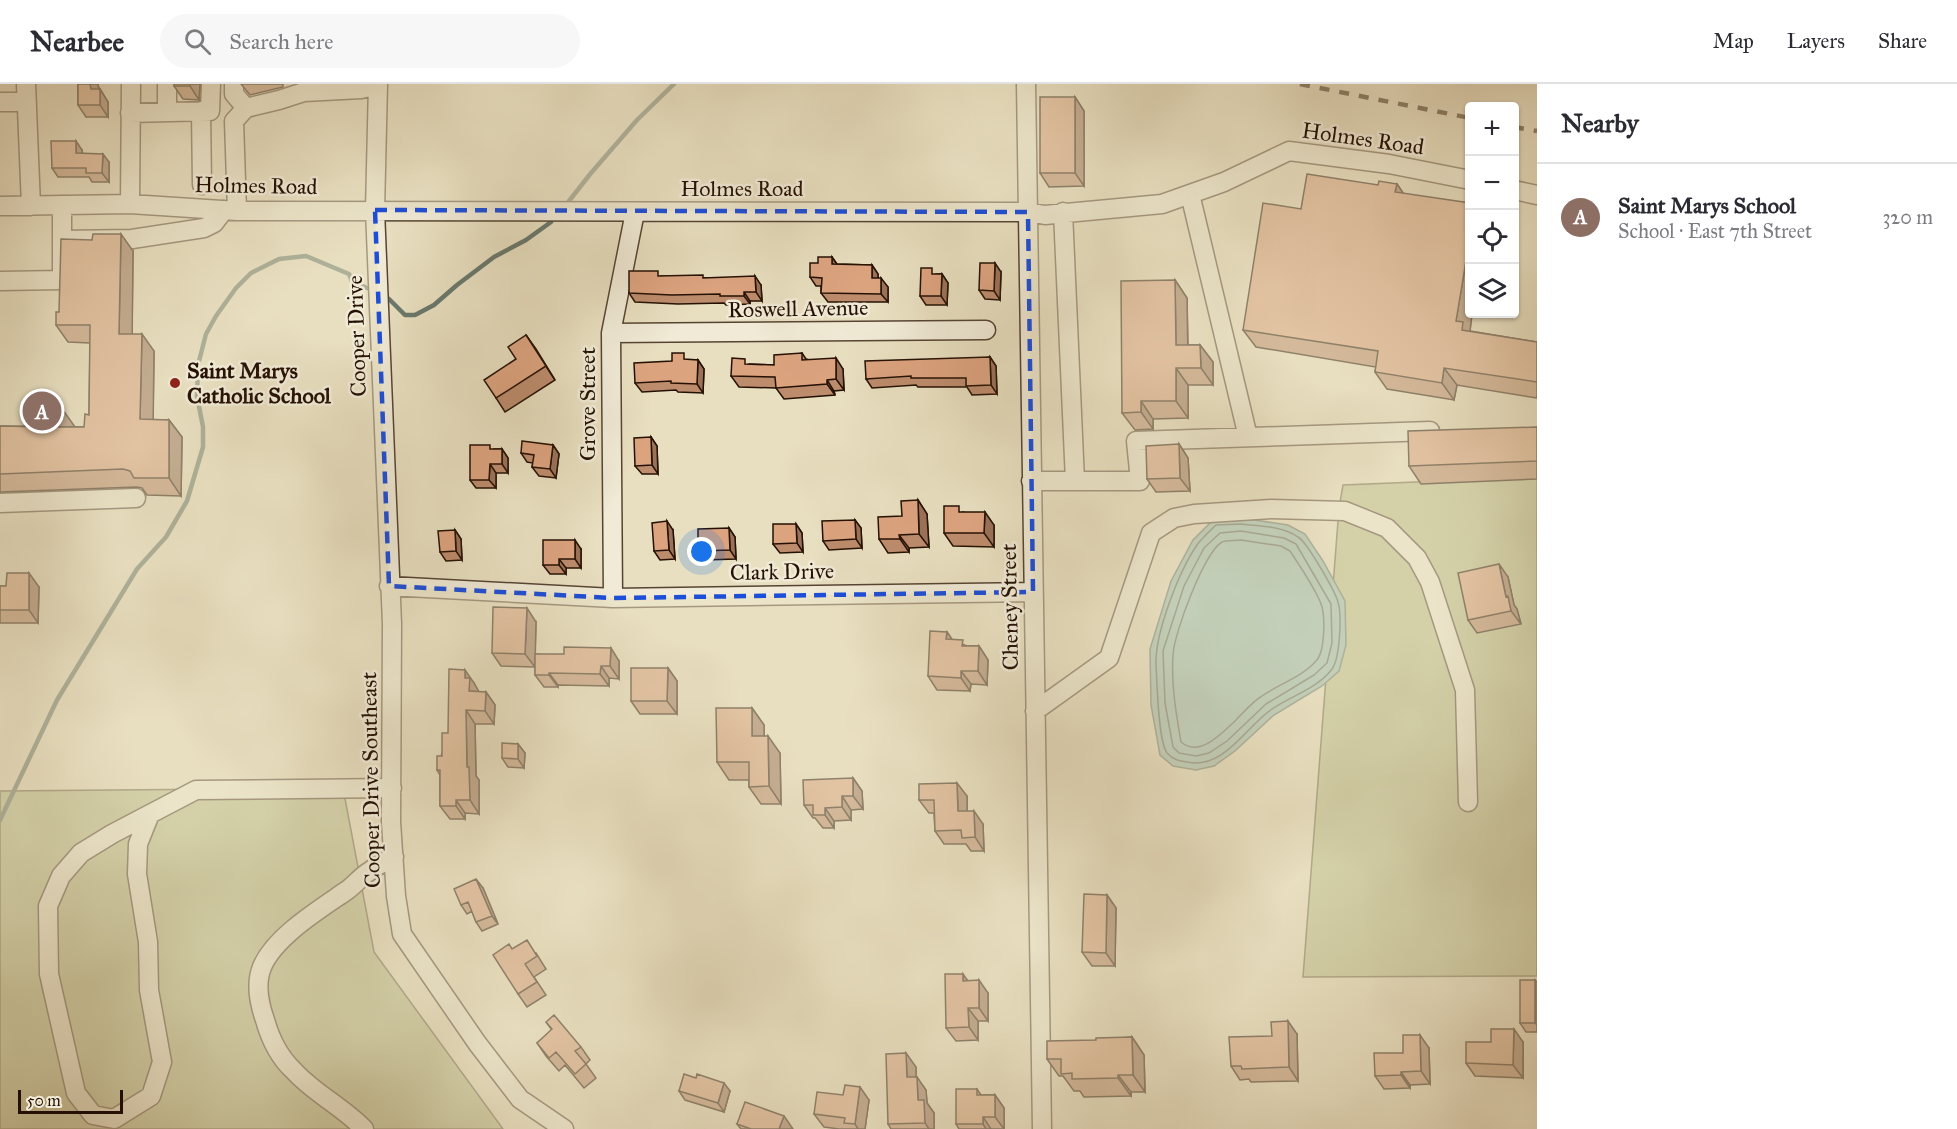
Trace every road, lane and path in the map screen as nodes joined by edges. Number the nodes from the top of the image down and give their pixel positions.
1 (131, 84) edge
2 (166, 84) edge
3 (211, 84) edge
4 (234, 84) edge
5 (1026, 84) edge
6 (378, 85) edge
7 (26, 93) edge
8 (0, 102) edge
9 (246, 108) junction
10 (201, 111) junction
11 (167, 112) junction
12 (130, 113) junction
13 (1465, 179) edge
14 (202, 185) dead end
15 (1519, 191) edge
16 (1190, 194) junction
17 (1537, 195) edge
18 (130, 204) junction
19 (0, 206) edge
20 (31, 206) junction
21 (62, 206) junction
22 (375, 210) junction
23 (230, 211) junction
24 (635, 212) junction
25 (1028, 212) junction
26 (1063, 212) junction
27 (62, 240) junction
28 (0, 281) edge
29 (986, 330) dead end
30 (611, 333) junction
31 (1444, 431) edge
32 (1248, 437) junction
33 (1075, 481) junction
34 (1031, 482) junction
35 (136, 498) dead end
36 (0, 502) edge
37 (389, 586) junction
38 (1033, 592) junction
39 (612, 598) junction
40 (1035, 711) junction
41 (392, 788) junction
42 (1468, 802) dead end
43 (150, 814) junction
44 (394, 857) junction
45 (364, 1129) edge
46 (564, 1129) edge
47 (1042, 1129) edge

1 - 12 street
2 - 11 street
3 - 10 street
4 - 9 street
5 - 25 street, Cheney Street
6 - 9 street
6 - 22 street, Cooper Drive
7 - 8 street
7 - 20 street
9 - 23 street
10 - 11 street
10 - 14 street
11 - 12 street
12 - 18 street
13 - 16 street, Holmes Road
15 - 17 street
16 - 26 street, Holmes Road
16 - 32 street
18 - 21 street, Holmes Road
18 - 23 street, Holmes Road
19 - 20 street, Holmes Road
20 - 21 street, Holmes Road
21 - 27 street
22 - 23 street, Holmes Road
22 - 24 street, Holmes Road
22 - 37 street, Cooper Drive
23 - 27 street
24 - 25 street, Holmes Road
24 - 30 street, Grove Street
25 - 26 street, Holmes Road
25 - 34 street, Cheney Street
26 - 33 street
27 - 28 street
29 - 30 street, Roswell Avenue
30 - 39 street, Grove Street
31 - 32 street
32 - 33 street
33 - 34 street
34 - 38 street, Cheney Street
35 - 36 street
37 - 39 street, Clark Drive
37 - 41 street, Cooper Drive Southeast
38 - 39 street, Clark Drive
38 - 40 street, Cheney Street
40 - 42 street
40 - 47 street, Cheney Street
41 - 43 street
41 - 44 street, Cooper Drive Southeast
43 - 43 street
44 - 45 street
44 - 46 street, Cooper Drive Southeast

